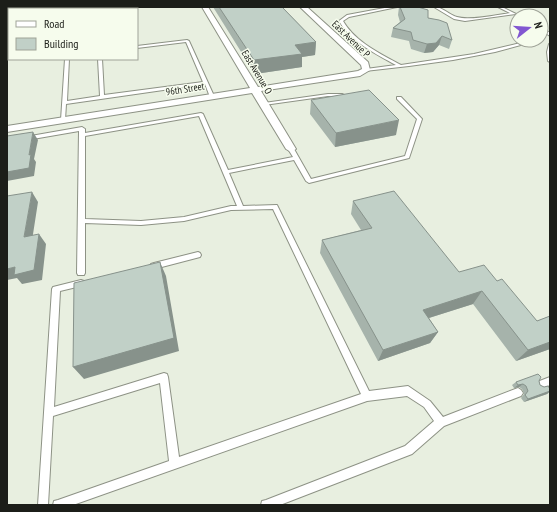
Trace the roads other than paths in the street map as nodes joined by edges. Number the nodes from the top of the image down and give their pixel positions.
1 (26, 7) edge
2 (205, 7) edge
3 (303, 7) edge
4 (395, 7) edge
5 (436, 7) edge
6 (500, 7) edge
7 (8, 8) edge
8 (509, 12) edge
9 (7, 13) edge
10 (509, 16) edge
11 (550, 44) edge
12 (138, 47) edge
13 (509, 48) edge
14 (67, 60) edge
15 (100, 60) edge
16 (550, 61) edge
17 (400, 66) junction
18 (366, 70) junction
19 (206, 83) junction
20 (254, 89) junction
21 (212, 96) junction
22 (342, 96) edge
23 (102, 97) junction
24 (399, 98) dead end
25 (64, 103) junction
26 (264, 104) junction
27 (63, 120) junction
28 (7, 129) edge
29 (82, 135) junction
30 (22, 139) edge
31 (291, 149) joint
32 (296, 158) junction
33 (226, 172) junction
34 (241, 208) junction
35 (81, 221) junction
36 (198, 255) dead end
37 (146, 268) edge
38 (81, 273) dead end
39 (86, 282) edge
40 (550, 381) edge
41 (540, 385) edge
42 (518, 394) dead end
43 (367, 396) junction
44 (49, 413) junction
45 (441, 422) junction
46 (175, 464) junction
47 (43, 505) edge
48 (58, 505) edge
49 (266, 505) edge

1 - 7 street
2 - 20 street, East Avenue O
3 - 18 street, East Avenue P
4 - 17 lane
5 - 10 lane
6 - 8 lane
7 - 9 street
11 - 16 lane
12 - 19 lane
13 - 17 lane
14 - 25 lane
15 - 23 lane
17 - 18 lane
18 - 20 street, 96th Street
19 - 21 lane
19 - 23 lane
20 - 21 street, 96th Street
20 - 26 street, East Avenue O
21 - 27 street, 96th Street
22 - 26 lane
23 - 25 lane
24 - 32 lane
25 - 27 lane
26 - 31 street, East Avenue O
27 - 28 street, 96th Street
29 - 30 lane
29 - 33 lane
29 - 35 lane
31 - 32 lane
32 - 33 lane
33 - 34 lane
34 - 35 lane
34 - 43 lane
35 - 38 lane
36 - 37 lane
39 - 44 lane
40 - 41 lane
42 - 45 lane
43 - 45 lane
43 - 46 lane
44 - 46 lane
44 - 47 lane
45 - 49 lane
46 - 48 lane

